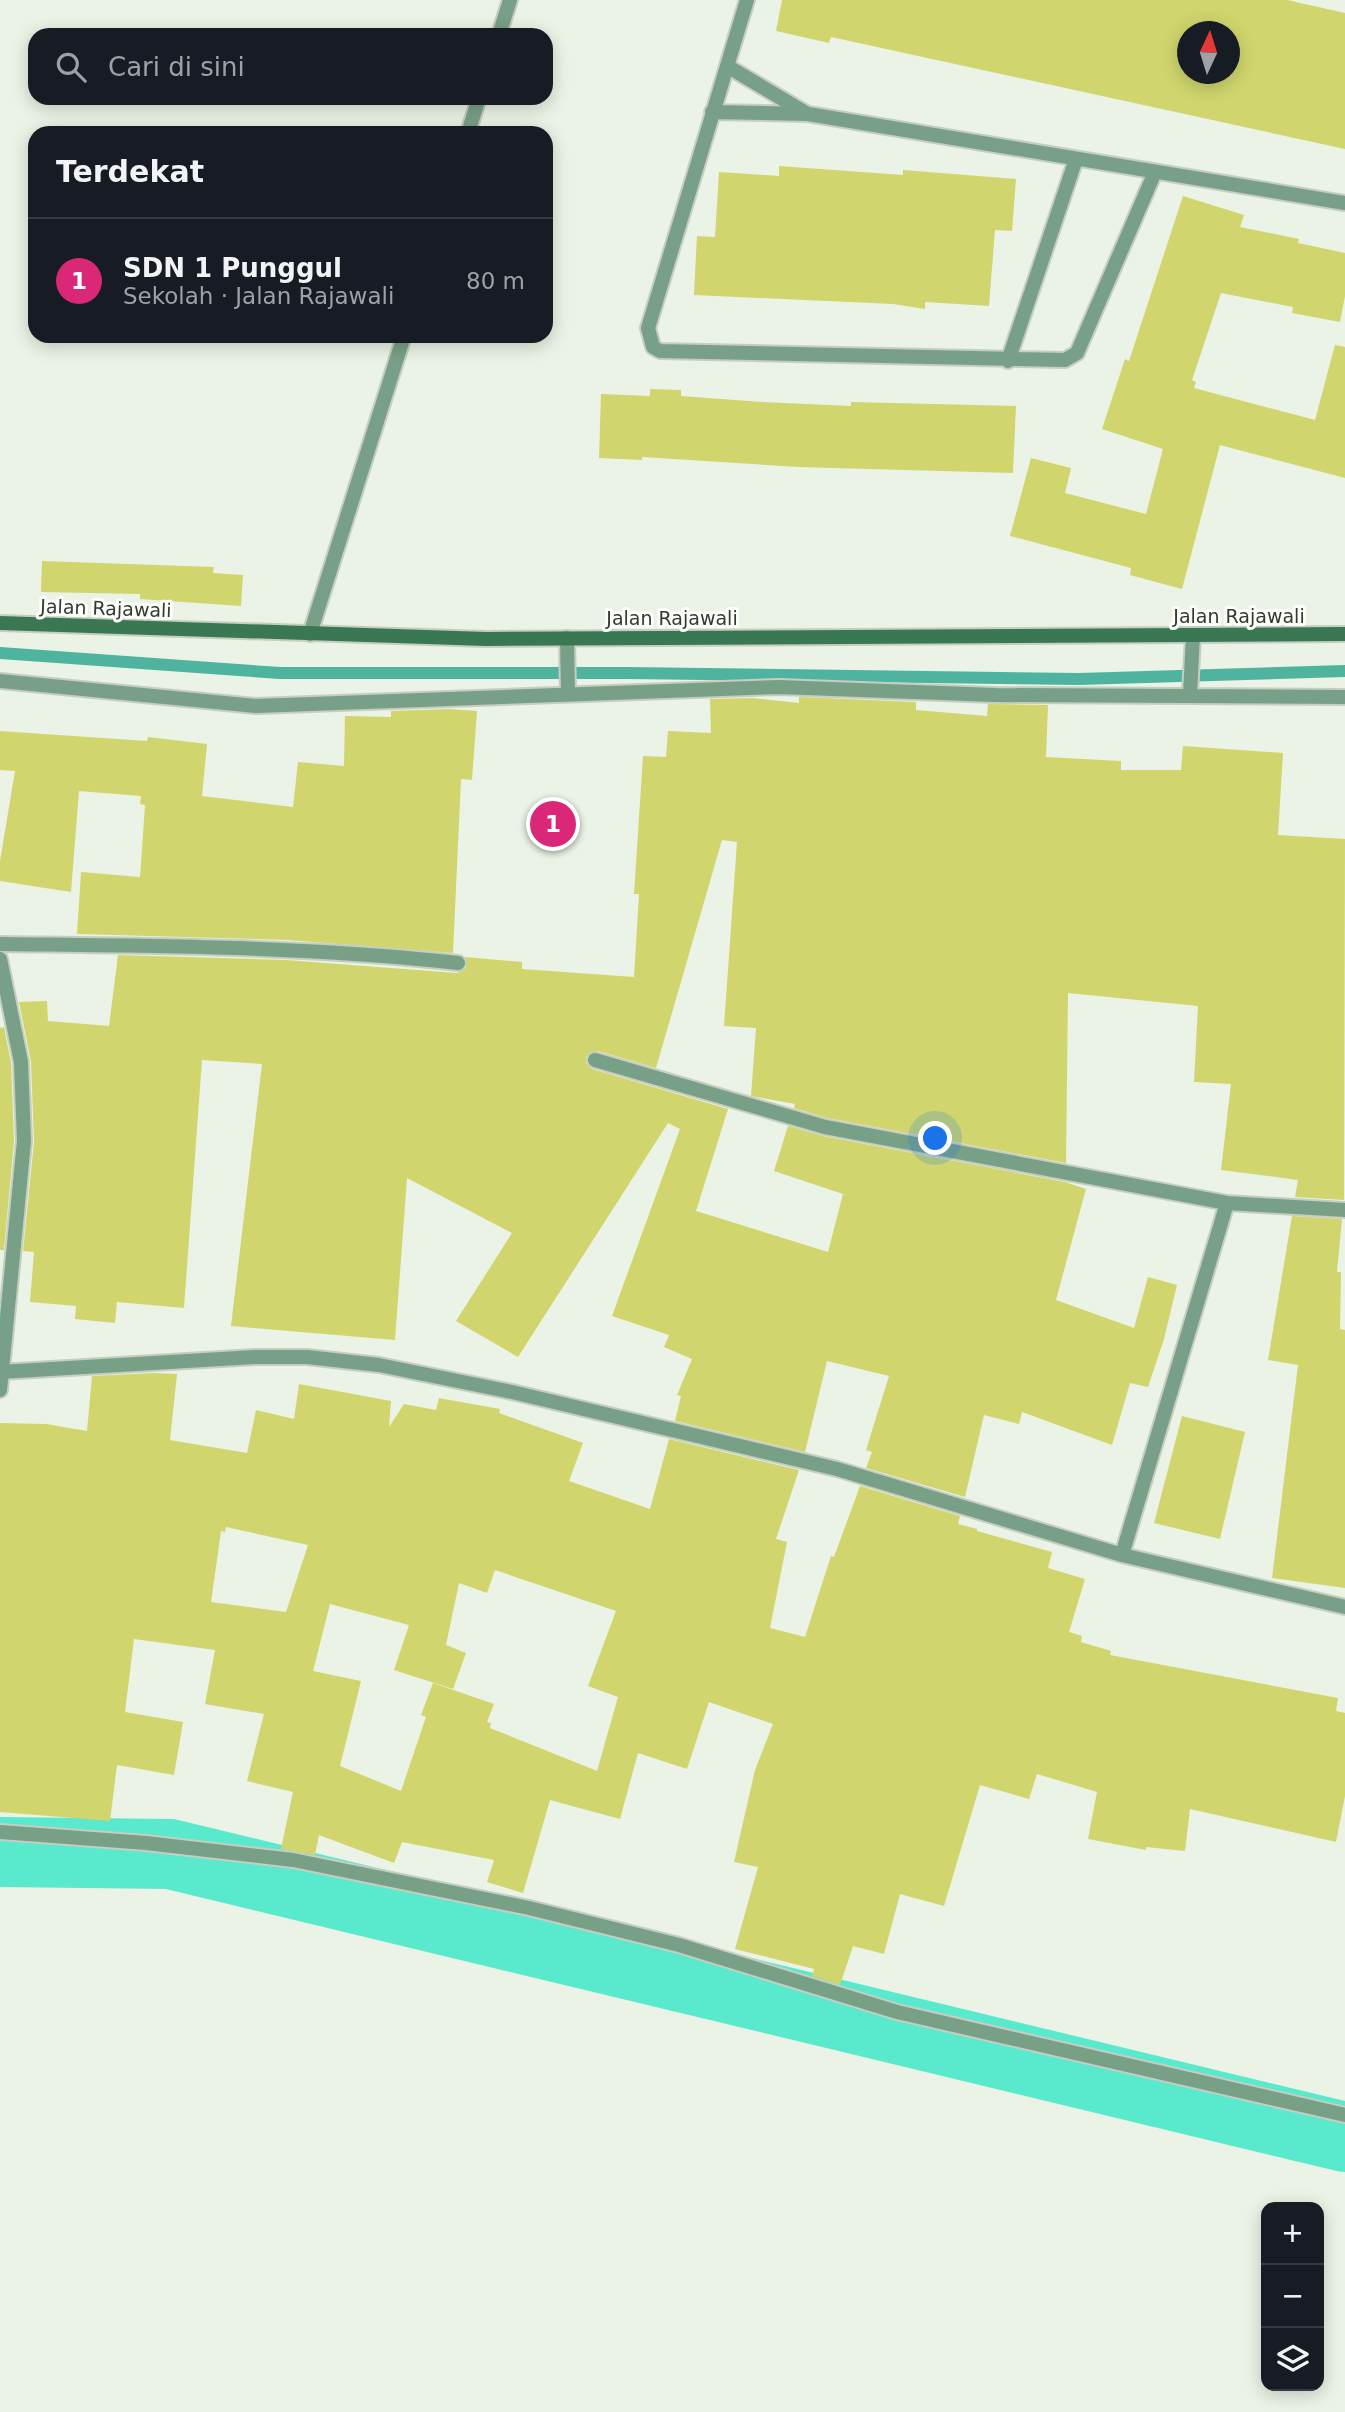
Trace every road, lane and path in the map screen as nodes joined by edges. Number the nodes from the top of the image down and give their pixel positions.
1 (510, 0) edge
2 (747, 0) edge
3 (501, 28) edge
4 (727, 66) junction
5 (477, 105) edge
6 (712, 113) junction
7 (807, 114) junction
8 (470, 126) edge
9 (1076, 159) junction
10 (1155, 172) junction
11 (1345, 203) edge
12 (402, 343) edge
13 (1008, 361) junction
14 (0, 623) edge
15 (310, 634) junction
16 (1345, 634) edge
17 (567, 638) junction
18 (1193, 642) junction
19 (0, 681) edge
20 (1190, 689) junction
21 (568, 690) junction
22 (1345, 697) edge
23 (0, 944) edge
24 (0, 959) edge
25 (458, 963) dead end
26 (5, 1012) edge
27 (595, 1060) dead end
28 (1227, 1203) junction
29 (1345, 1210) edge
30 (2, 1372) edge
31 (0, 1391) edge
32 (1122, 1555) junction
33 (1345, 1607) edge
34 (0, 1832) edge
35 (1345, 2115) edge

1 - 3 street
2 - 4 street
4 - 6 street
4 - 7 street
5 - 8 street
6 - 7 street
6 - 13 street
7 - 9 street
9 - 10 street
9 - 13 street
10 - 11 street
10 - 13 street
12 - 15 street
14 - 15 street, Jalan Rajawali
15 - 17 street, Jalan Rajawali
16 - 18 street, Jalan Rajawali
17 - 18 street, Jalan Rajawali
17 - 21 street
18 - 20 street
19 - 21 street
20 - 21 street
20 - 22 street
23 - 25 street
24 - 26 street
26 - 30 street
27 - 28 street
28 - 29 street
28 - 32 street
30 - 31 street
30 - 32 street
32 - 33 street
34 - 35 street

